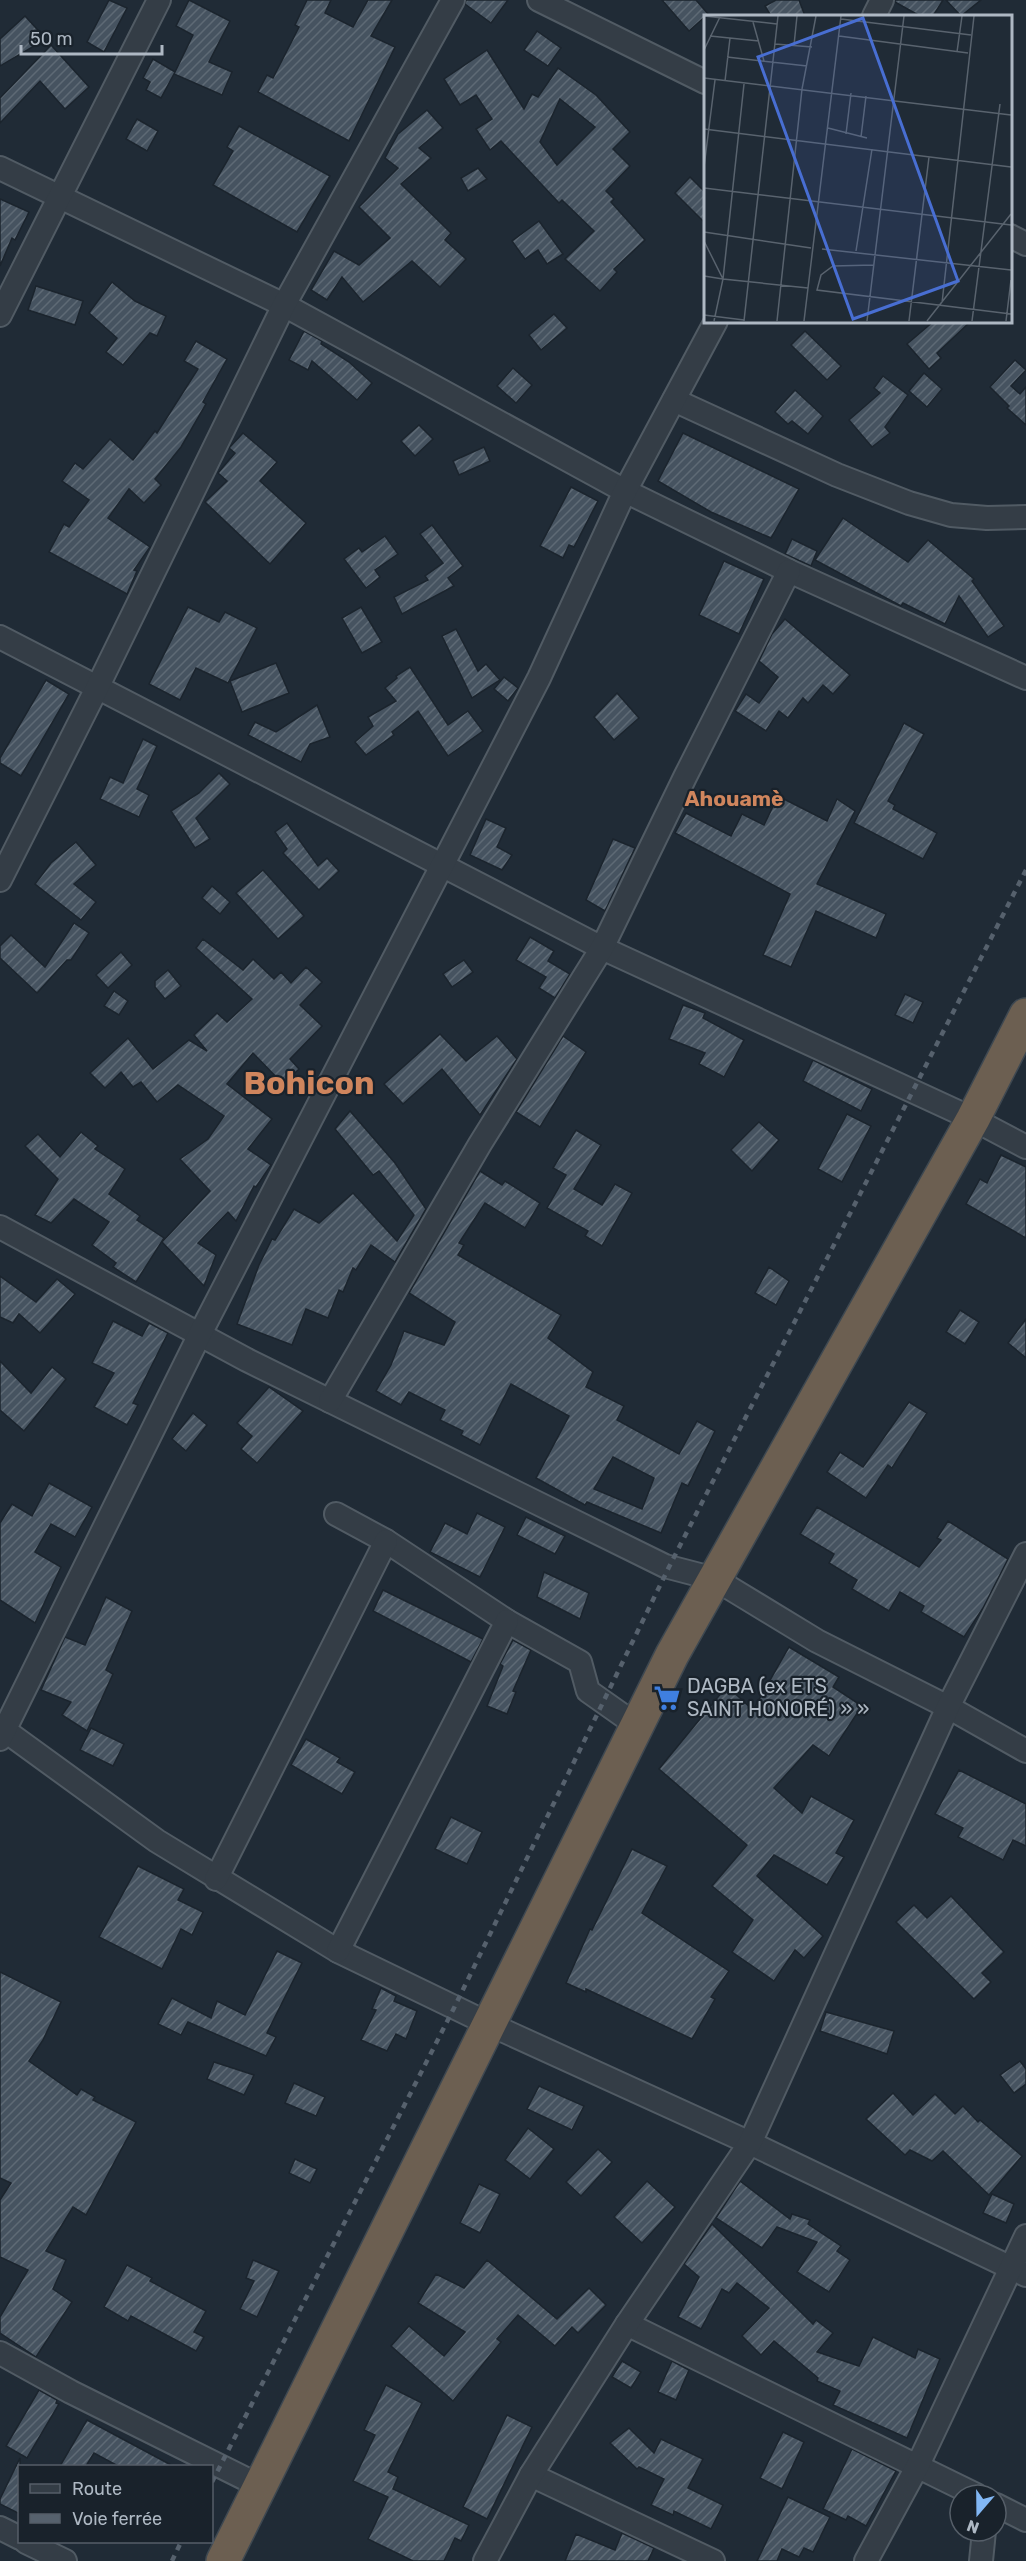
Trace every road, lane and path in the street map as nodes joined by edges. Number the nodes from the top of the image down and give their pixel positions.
1 (159, 0) edge
2 (453, 0) edge
3 (539, 0) edge
4 (882, 0) edge
5 (874, 15) edge
6 (704, 82) edge
7 (0, 168) edge
8 (59, 195) junction
9 (1011, 236) edge
10 (1026, 244) edge
11 (284, 305) junction
12 (0, 315) edge
13 (715, 322) edge
14 (674, 400) junction
15 (626, 491) junction
16 (1026, 516) edge
17 (789, 571) junction
18 (0, 637) edge
19 (1026, 678) edge
20 (98, 686) junction
21 (443, 867) junction
22 (0, 880) edge
23 (602, 948) junction
24 (1026, 1015) edge
25 (973, 1119) junction
26 (1026, 1147) edge
27 (0, 1227) edge
28 (200, 1334) junction
29 (330, 1401) junction
30 (336, 1514) dead end
31 (386, 1541) junction
32 (1026, 1554) edge
33 (715, 1580) junction
34 (507, 1621) junction
35 (948, 1707) junction
36 (639, 1727) junction
37 (2, 1732) edge
38 (1026, 1751) edge
39 (216, 1879) junction
40 (338, 1951) junction
41 (489, 2024) junction
42 (750, 2143) junction
43 (1026, 2235) edge
44 (1018, 2271) edge
45 (627, 2324) junction
46 (0, 2353) edge
47 (917, 2467) junction
48 (531, 2475) junction
49 (951, 2483) edge
50 (260, 2486) junction
51 (1008, 2511) edge
52 (1026, 2520) edge
53 (0, 2528) edge
54 (18, 2537) edge
55 (30, 2543) edge
56 (983, 2543) edge
57 (675, 2553) edge
58 (64, 2561) edge
59 (223, 2561) edge
60 (485, 2561) edge
61 (713, 2561) edge
62 (866, 2561) edge
63 (981, 2561) edge

1 - 8 street
2 - 11 street
3 - 6 street
4 - 5 street
7 - 8 street
8 - 11 street
8 - 12 street
9 - 10 street
11 - 15 street
11 - 20 street
13 - 14 street
14 - 15 street
14 - 16 street
15 - 17 street
15 - 21 street
17 - 19 street
17 - 23 street
18 - 20 street
20 - 21 street
20 - 22 street
21 - 23 street
21 - 28 street
23 - 25 street
23 - 29 street
24 - 25 highway
25 - 26 street
25 - 33 highway
27 - 28 street
28 - 29 street
28 - 37 street
29 - 33 street
30 - 31 street
31 - 34 street
31 - 39 street
32 - 35 street
33 - 35 street
33 - 36 highway
34 - 36 street
34 - 40 street
35 - 38 street
35 - 42 street
36 - 41 highway
37 - 39 street
39 - 40 street
40 - 41 street
41 - 42 street
41 - 50 highway
42 - 44 street
42 - 45 street
43 - 44 street
44 - 47 street
45 - 47 street
45 - 48 street
46 - 50 street
47 - 49 street
47 - 62 street
48 - 57 street
48 - 60 street
50 - 59 highway
51 - 52 street
53 - 54 street
55 - 58 street
56 - 63 street
57 - 61 street

